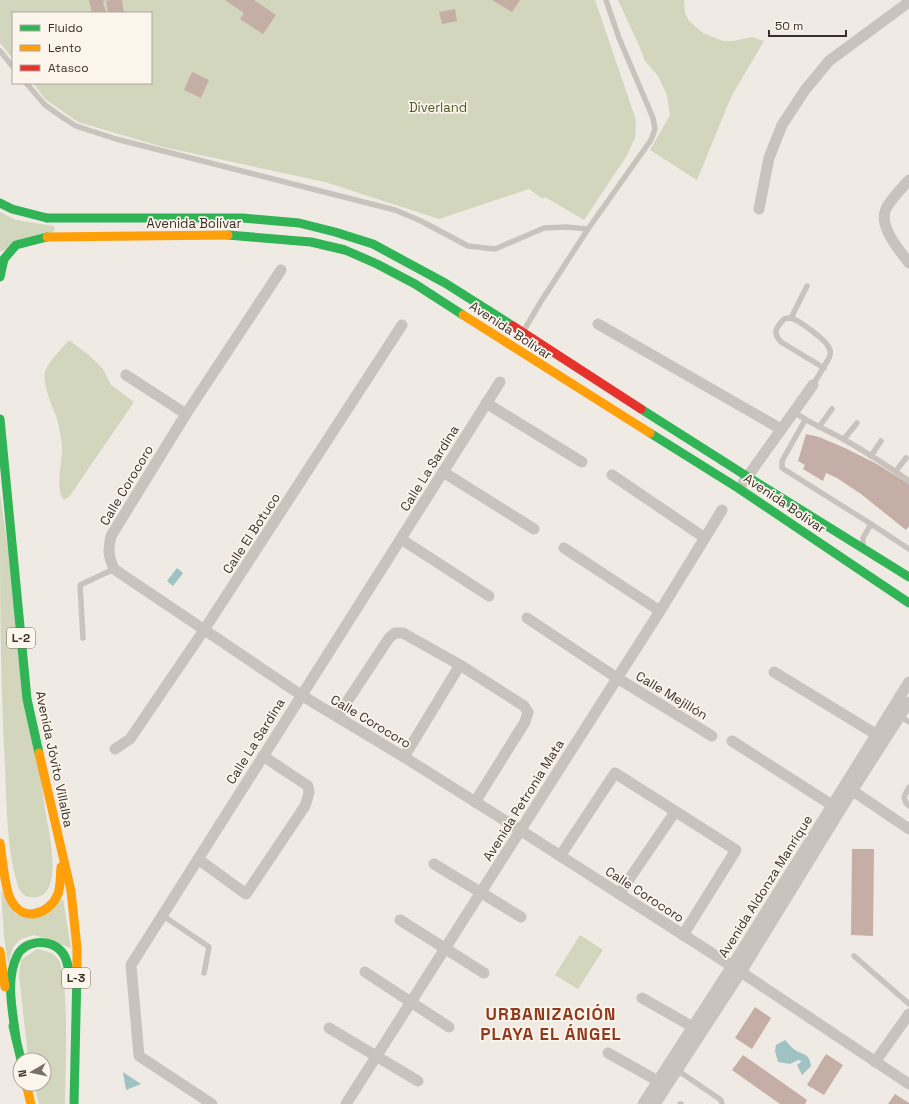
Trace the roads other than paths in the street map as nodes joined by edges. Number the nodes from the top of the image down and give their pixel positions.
1 (606, 0) edge
2 (909, 2) edge
3 (0, 51) edge
4 (12, 66) edge
5 (27, 84) edge
6 (909, 180) edge
7 (0, 203) edge
8 (759, 209) dead end
9 (588, 229) junction
10 (909, 263) edge
11 (281, 270) dead end
12 (0, 277) edge
13 (807, 286) dead end
14 (791, 318) junction
15 (598, 324) dead end
16 (402, 325) dead end
17 (523, 332) junction
18 (824, 368) junction
19 (126, 375) dead end
20 (500, 382) dead end
21 (813, 385) joint
22 (486, 403) junction
23 (832, 409) dead end
24 (794, 412) junction
25 (186, 414) junction
26 (0, 420) edge
27 (805, 420) junction
28 (856, 423) dead end
29 (818, 427) junction
30 (781, 429) junction
31 (844, 440) junction
32 (881, 441) dead end
33 (871, 456) junction
34 (906, 458) dead end
35 (582, 462) dead end
36 (896, 471) junction
37 (443, 472) junction
38 (612, 475) dead end
39 (748, 477) junction
40 (909, 481) edge
41 (738, 488) junction
42 (722, 510) dead end
43 (871, 524) junction
44 (534, 529) dead end
45 (401, 538) junction
46 (705, 538) junction
47 (564, 548) dead end
48 (863, 549) junction
49 (909, 549) edge
50 (114, 569) junction
51 (909, 577) edge
52 (489, 596) dead end
53 (909, 603) edge
54 (660, 611) junction
55 (527, 618) dead end
56 (204, 630) junction
57 (83, 638) dead end
58 (460, 666) junction
59 (774, 672) dead end
60 (617, 678) junction
61 (909, 682) edge
62 (301, 695) junction
63 (909, 702) edge
64 (337, 717) junction
65 (904, 719) edge
66 (712, 736) dead end
67 (880, 737) junction
68 (732, 741) dead end
69 (115, 749) dead end
70 (263, 756) junction
71 (404, 757) junction
72 (909, 787) edge
73 (848, 788) junction
74 (475, 802) junction
75 (909, 806) edge
76 (837, 808) junction
77 (675, 812) junction
78 (909, 829) edge
79 (520, 830) junction
80 (0, 843) edge
81 (62, 854) junction
82 (560, 856) junction
83 (198, 859) junction
84 (434, 864) dead end
85 (481, 893) junction
86 (619, 894) junction
87 (162, 915) junction
88 (521, 917) dead end
89 (400, 920) dead end
90 (683, 935) junction
91 (445, 949) junction
92 (0, 951) edge
93 (854, 956) dead end
94 (737, 969) junction
95 (365, 972) dead end
96 (204, 973) dead end
97 (484, 973) dead end
98 (642, 998) dead end
99 (411, 1002) junction
100 (909, 1004) edge
101 (909, 1014) edge
102 (450, 1027) dead end
103 (693, 1027) junction
104 (329, 1028) dead end
105 (74, 1034) junction
106 (16, 1038) junction
107 (19, 1052) edge
108 (608, 1053) dead end
109 (377, 1056) junction
110 (875, 1062) junction
111 (677, 1070) junction
112 (418, 1081) dead end
113 (658, 1081) junction
114 (909, 1084) edge
115 (28, 1092) edge
116 (31, 1104) edge
117 (74, 1104) edge
118 (212, 1104) edge
119 (346, 1104) edge
120 (642, 1104) edge
121 (654, 1104) edge
122 (722, 1104) edge

1 - 9 lane
2 - 8 street
3 - 4 lane
5 - 9 lane
6 - 10 street
7 - 17 street, Avenida Bolívar
9 - 17 lane
11 - 25 street, Calle Corocoro
12 - 41 street, Avenida Bolívar
13 - 14 lane
14 - 18 lane
14 - 18 lane
15 - 30 street
16 - 56 street, Calle El Botuco
17 - 39 street, Avenida Bolívar
18 - 21 lane
19 - 25 street
20 - 22 street, Calle La Sardina
21 - 24 street
22 - 35 street
22 - 37 street, Calle La Sardina
23 - 29 lane
24 - 27 lane
24 - 30 street
25 - 50 street, Calle Corocoro
26 - 81 street, Avenida Jóvito Villalba / L-2
27 - 29 lane
27 - 43 lane
28 - 31 lane
29 - 31 lane
30 - 39 street
31 - 33 lane
32 - 33 lane
33 - 36 lane
34 - 36 lane
36 - 40 lane
37 - 44 street
37 - 45 street, Calle La Sardina
38 - 46 street
39 - 41 street
39 - 48 street, Avenida Bolívar
41 - 53 street, Avenida Bolívar
42 - 46 street, Avenida Petronia Mata
43 - 48 lane
43 - 49 lane
45 - 52 street
45 - 62 street, Calle La Sardina
46 - 54 street, Avenida Petronia Mata
47 - 54 street
48 - 51 street, Avenida Bolívar
50 - 56 street, Calle Corocoro
50 - 57 lane
54 - 60 street, Avenida Petronia Mata
55 - 60 street, Calle Mejillón
56 - 62 street, Calle Corocoro
56 - 69 street, Calle El Botuco
58 - 64 street
58 - 71 street
58 - 74 street
59 - 67 street
60 - 66 street, Calle Mejillón
60 - 79 street, Avenida Petronia Mata
61 - 67 street, Avenida Aldonza Manrique
62 - 64 street, Calle Corocoro
62 - 70 street, Calle La Sardina
63 - 65 street, Avenida Aldonza Manrique
64 - 71 street, Calle Corocoro
65 - 67 street, Avenida Aldonza Manrique
67 - 73 street, Avenida Aldonza Manrique
68 - 76 street
70 - 83 street, Calle La Sardina
70 - 83 street
71 - 74 street, Calle Corocoro
72 - 75 lane
73 - 76 street, Avenida Aldonza Manrique
73 - 78 street
74 - 79 street, Calle Corocoro
76 - 94 street, Avenida Aldonza Manrique
77 - 82 street
77 - 86 street
77 - 90 street
79 - 82 street, Calle Corocoro
79 - 85 street, Avenida Petronia Mata
80 - 81 street
81 - 105 street, Avenida Jóvito Villalba / L-3
82 - 86 street, Calle Corocoro
83 - 87 street, Calle La Sardina
84 - 85 street
85 - 88 street
85 - 91 street, Avenida Petronia Mata
86 - 90 street, Calle Corocoro
87 - 96 lane
87 - 118 street, Calle La Sardina
89 - 91 street
90 - 94 street, Calle Corocoro
91 - 97 street
91 - 99 street, Avenida Petronia Mata
92 - 106 street
93 - 100 lane
94 - 103 street, Avenida Aldonza Manrique
94 - 110 street, Calle Corocoro
94 - 111 street, Avenida Aldonza Manrique
95 - 99 street
98 - 103 street
99 - 102 street
99 - 109 street, Avenida Petronia Mata
101 - 110 street
103 - 113 street, Avenida Aldonza Manrique
104 - 109 street
105 - 106 street
105 - 117 street, Avenida Jóvito Villalba / L-3
106 - 107 street
108 - 113 street
109 - 112 street
109 - 119 street, Avenida Petronia Mata
110 - 114 street, Calle Corocoro
111 - 121 street, Avenida Aldonza Manrique
111 - 122 lane
113 - 120 street, Avenida Aldonza Manrique
115 - 116 street

